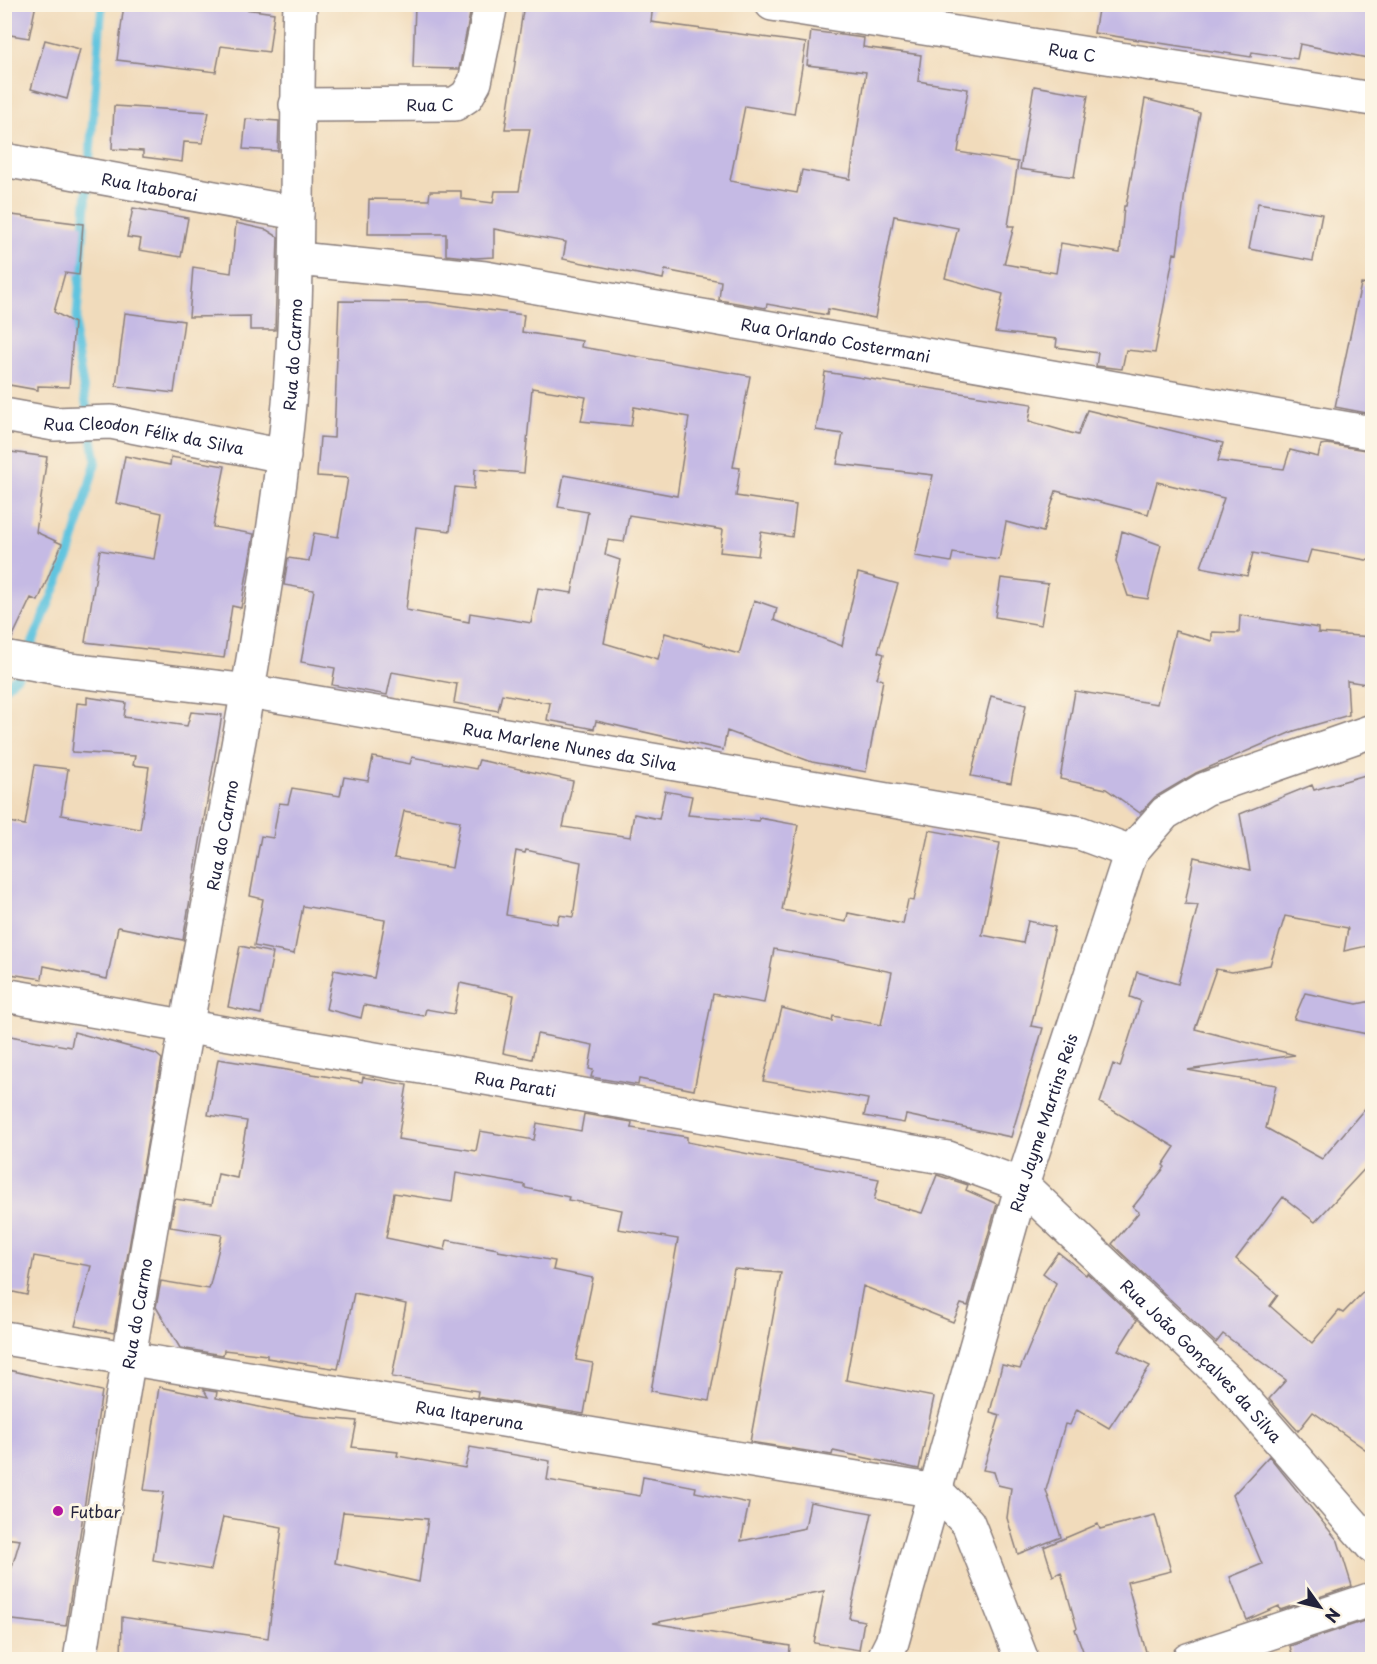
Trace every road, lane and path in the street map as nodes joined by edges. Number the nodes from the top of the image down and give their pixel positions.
1 (300, 4) edge
2 (491, 4) edge
3 (772, 4) edge
4 (1372, 99) edge
5 (296, 105) junction
6 (4, 160) edge
7 (297, 213) junction
8 (298, 260) junction
9 (4, 415) edge
10 (1372, 433) edge
11 (284, 456) junction
12 (4, 658) edge
13 (248, 691) junction
14 (1372, 731) edge
15 (1131, 852) junction
16 (4, 994) edge
17 (186, 1027) junction
18 (1022, 1185) junction
19 (4, 1338) edge
20 (127, 1357) junction
21 (936, 1491) junction
22 (1372, 1546) edge
23 (1372, 1599) edge
24 (80, 1659) edge
25 (883, 1659) edge
26 (1022, 1659) edge
27 (1188, 1659) edge

1 - 5 street, Rua do Carmo
2 - 5 street, Rua C
3 - 4 street, Rua C
5 - 7 street, Rua do Carmo
6 - 7 street, Rua Itaborai
7 - 8 street, Rua do Carmo
8 - 10 street, Rua Orlando Costermani
8 - 11 street, Rua do Carmo
9 - 11 street, Rua Cleodon Félix da Silva
11 - 13 street, Rua do Carmo
12 - 13 street, Rua Marlene Nunes da Silva
13 - 15 street, Rua Marlene Nunes da Silva
13 - 17 street, Rua do Carmo
14 - 15 street, Rua Jayme Martins Reis
15 - 18 street, Rua Jayme Martins Reis
16 - 17 street, Rua Parati
17 - 18 street, Rua Parati
17 - 20 street, Rua do Carmo
18 - 21 street, Rua Jayme Martins Reis
18 - 22 street, Rua João Gonçalves da Silva
19 - 20 street, Rua Itaperuna
20 - 21 street, Rua Itaperuna
20 - 24 street, Rua do Carmo
21 - 25 street, Rua Jayme Martins Reis
21 - 26 street
23 - 27 street

